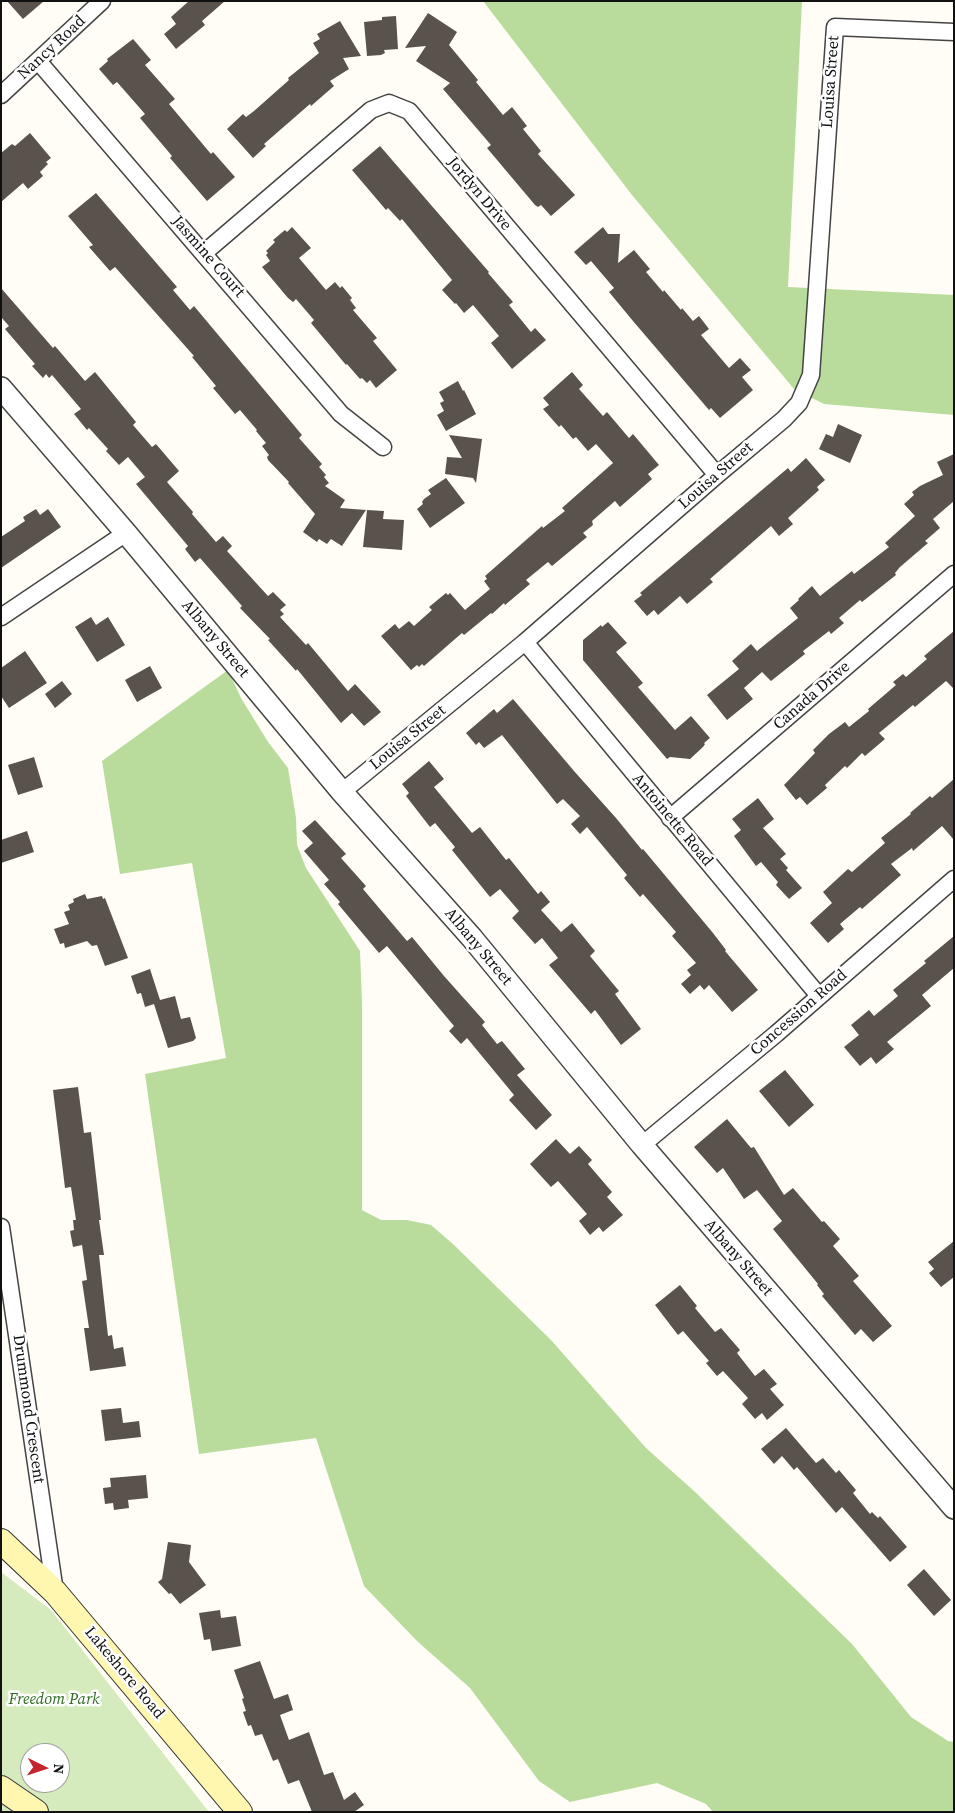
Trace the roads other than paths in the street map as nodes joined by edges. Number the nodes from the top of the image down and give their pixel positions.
1 (102, 1) edge
2 (954, 32) edge
3 (38, 61) junction
4 (1, 95) edge
5 (204, 252) junction
6 (1, 388) edge
7 (383, 447) dead end
8 (717, 475) junction
9 (126, 533) junction
10 (954, 574) edge
11 (1, 617) edge
12 (525, 642) junction
13 (342, 792) junction
14 (670, 818) junction
15 (954, 879) edge
16 (819, 996) junction
17 (642, 1145) junction
18 (1, 1228) edge
19 (954, 1508) edge
20 (1, 1541) edge
21 (55, 1592) junction
22 (1, 1788) edge
23 (36, 1812) edge
24 (240, 1812) edge

1 - 3 street, Nancy Road
2 - 8 street, Louisa Street
3 - 4 street, Nancy Road
3 - 5 street, Jasmine Court
5 - 7 street, Jasmine Court
5 - 8 street, Jordyn Drive
6 - 9 street, Albany Street
8 - 12 street, Louisa Street
9 - 11 street
9 - 13 street, Albany Street
10 - 14 street, Canada Drive
12 - 13 street, Louisa Street
12 - 14 street, Antoinette Road
13 - 17 street, Albany Street
14 - 16 street, Antoinette Road
15 - 16 street, Concession Road
16 - 17 street, Concession Road
17 - 19 street, Albany Street
18 - 21 street, Drummond Crescent
20 - 21 main road, Lakeshore Road
21 - 24 main road, Lakeshore Road
22 - 23 main road

